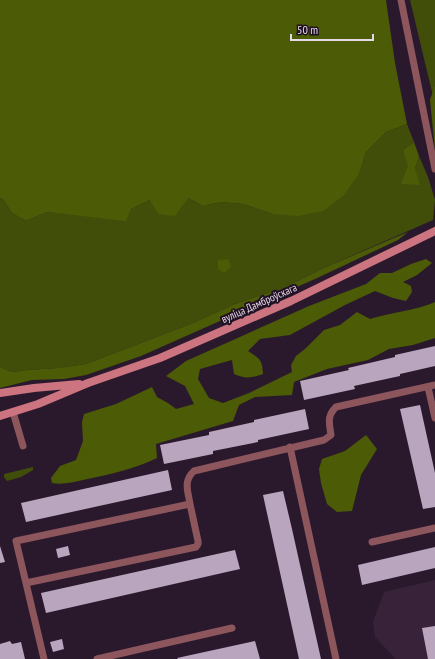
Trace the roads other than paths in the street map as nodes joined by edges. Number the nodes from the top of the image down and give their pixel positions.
1 (401, 0) edge
2 (435, 169) edge
3 (435, 231) edge
4 (88, 383) junction
5 (432, 386) edge
6 (32, 388) junction
7 (0, 393) edge
8 (38, 404) junction
9 (14, 412) junction
10 (0, 416) edge
11 (435, 418) edge
12 (23, 446) dead end
13 (290, 447) junction
14 (190, 504) junction
15 (435, 528) edge
16 (372, 542) dead end
17 (26, 583) junction
18 (232, 628) dead end
19 (44, 659) edge
20 (97, 659) edge
21 (336, 659) edge

1 - 2 lane
3 - 4 main road, вуліца Дамброўскага
4 - 6 main road, вуліца Дамброўскага
4 - 8 main road, вуліца Дамброўскага
5 - 11 lane
5 - 13 lane
6 - 7 main road, вуліца Дамброўскага
6 - 8 main road
8 - 9 main road, вуліца Дамброўскага
9 - 10 main road, вуліца Дамброўскага
9 - 12 lane
13 - 14 lane
13 - 21 lane
14 - 17 lane
14 - 17 lane
15 - 16 lane
17 - 19 lane
18 - 20 lane

